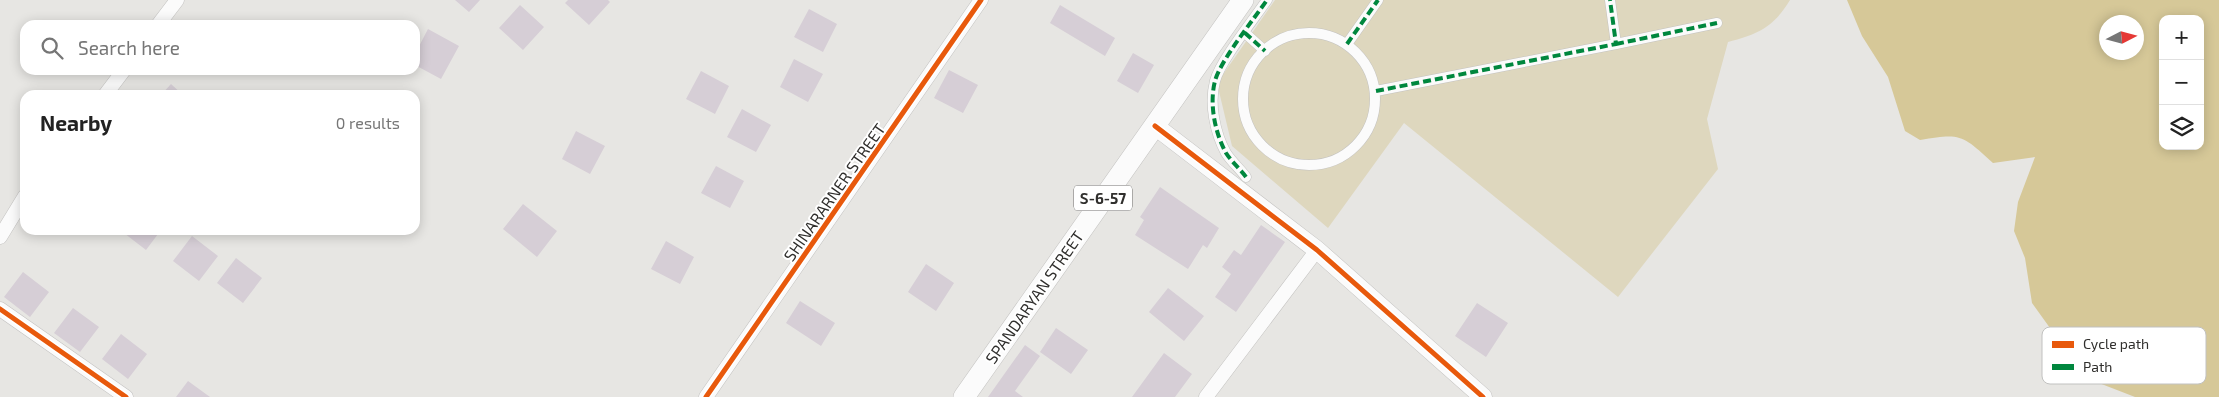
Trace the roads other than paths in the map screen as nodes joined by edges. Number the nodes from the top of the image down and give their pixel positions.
1 (177, 0) edge
2 (981, 0) edge
3 (1243, 0) edge
4 (1267, 0) edge
5 (1378, 0) edge
6 (1610, 0) edge
7 (162, 20) edge
8 (1717, 23) dead end
9 (1245, 33) junction
10 (1347, 44) junction
11 (1616, 44) junction
12 (1265, 51) junction
13 (120, 75) edge
14 (109, 90) edge
15 (1376, 91) junction
16 (1154, 126) junction
17 (1246, 177) dead end
18 (20, 204) edge
19 (0, 237) edge
20 (1317, 250) junction
21 (0, 310) edge
22 (126, 397) edge
23 (706, 397) edge
24 (964, 397) edge
25 (1206, 397) edge
26 (1483, 397) edge

1 - 7 street
2 - 23 street, SHINARARNER STREET
3 - 16 main road, SPANDARYAN STREET / Տ-6-57
4 - 9 street
5 - 10 street
6 - 11 street
8 - 11 street
9 - 12 street
9 - 17 street
10 - 12 street
10 - 15 street
11 - 15 street
12 - 15 street
13 - 14 street
16 - 20 street
16 - 24 main road, SPANDARYAN STREET / Տ-6-57
18 - 19 street
20 - 25 street
20 - 26 street
21 - 22 street

